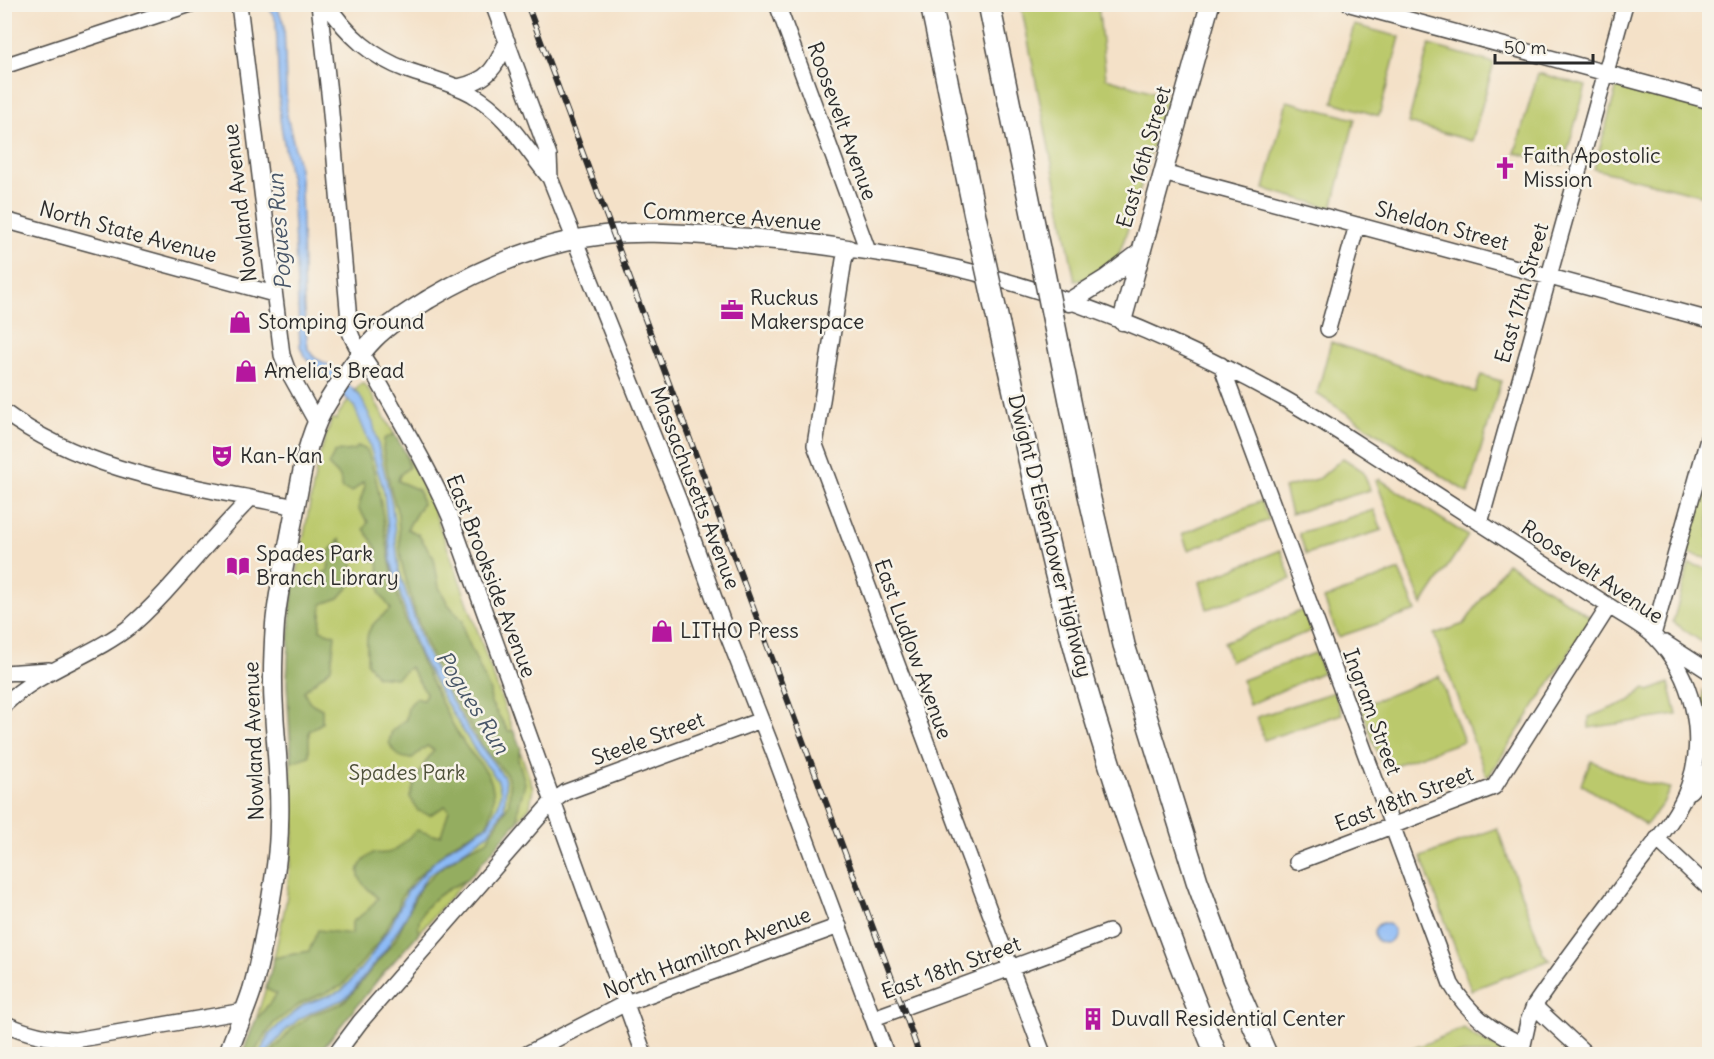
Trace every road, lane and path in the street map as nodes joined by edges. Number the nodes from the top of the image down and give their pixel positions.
1 (191, 4) edge
2 (238, 4) edge
3 (319, 4) edge
4 (327, 4) edge
5 (494, 4) edge
6 (777, 4) edge
7 (931, 4) edge
8 (989, 4) edge
9 (1210, 4) edge
10 (1350, 4) edge
11 (1624, 4) edge
12 (507, 41) junction
13 (4, 66) edge
14 (1605, 73) junction
15 (458, 87) junction
16 (1710, 101) edge
17 (1163, 173) junction
18 (550, 178) junction
19 (4, 220) edge
20 (1357, 225) junction
21 (575, 240) junction
22 (848, 249) junction
23 (868, 251) junction
24 (1140, 253) junction
25 (1548, 277) junction
26 (274, 294) junction
27 (1069, 302) junction
28 (1710, 320) edge
29 (1122, 321) junction
30 (1328, 329) dead end
31 (362, 354) junction
32 (1221, 365) junction
33 (4, 412) edge
34 (321, 415) junction
35 (1710, 432) edge
36 (251, 498) junction
37 (296, 507) junction
38 (1480, 523) junction
39 (1609, 606) junction
40 (1653, 635) junction
41 (52, 670) junction
42 (1710, 672) edge
43 (4, 674) edge
44 (4, 705) edge
45 (761, 720) junction
46 (1710, 768) edge
47 (552, 802) junction
48 (1682, 803) junction
49 (1392, 825) junction
50 (1657, 839) junction
51 (1297, 862) dead end
52 (1710, 889) edge
53 (839, 926) junction
54 (1109, 932) dead end
55 (1011, 968) junction
56 (626, 1003) junction
57 (1534, 1006) junction
58 (244, 1011) junction
59 (874, 1018) junction
60 (4, 1023) edge
61 (1522, 1049) edge
62 (228, 1054) edge
63 (336, 1054) edge
64 (527, 1054) edge
65 (644, 1054) edge
66 (886, 1054) edge
67 (1043, 1054) edge
68 (1216, 1054) edge
69 (1266, 1054) edge
70 (1586, 1054) edge

1 - 13 street
2 - 26 street, Nowland Avenue
3 - 31 street, East Brookside Avenue
4 - 15 street
5 - 12 street, Massachusetts Avenue
6 - 23 street, Roosevelt Avenue
7 - 68 highway, Dwight D Eisenhower Highway, bridge
8 - 69 highway, bridge
9 - 17 main road, East 16th Street
10 - 14 street
11 - 14 street, East 17th Street
12 - 15 street
12 - 18 street, Massachusetts Avenue
14 - 16 street
14 - 25 street, East 17th Street
15 - 18 street
17 - 20 street, Sheldon Street
17 - 24 main road, East 16th Street
18 - 21 street, Massachusetts Avenue
19 - 26 street, North State Avenue
20 - 25 street, Sheldon Street
20 - 30 street
21 - 22 main road, Commerce Avenue
21 - 31 main road, Commerce Avenue
21 - 45 street, Massachusetts Avenue
22 - 23 street, Commerce Avenue
22 - 55 street, East Ludlow Avenue
23 - 27 street, Commerce Avenue
24 - 27 main road
24 - 29 main road, East 16th Street
25 - 28 street, Sheldon Street
25 - 38 street, East 17th Street
26 - 34 street, Nowland Avenue
27 - 29 street, Commerce Avenue
29 - 32 street, Roosevelt Avenue
31 - 34 main road, Nowland Avenue
31 - 47 street, East Brookside Avenue
32 - 38 street, Roosevelt Avenue
32 - 49 street, Ingram Street
33 - 36 street
34 - 37 main road, Nowland Avenue
35 - 40 street
36 - 37 street
36 - 41 street
37 - 58 main road, Nowland Avenue
38 - 39 street, Roosevelt Avenue
39 - 40 street, Roosevelt Avenue
39 - 49 street, East 18th Street
40 - 42 street
40 - 48 street, Roosevelt Avenue
41 - 43 street
41 - 44 street
45 - 47 street, Steele Street
45 - 53 street, Massachusetts Avenue
46 - 48 street
47 - 56 street, East Brookside Avenue
47 - 63 street, Steele Street
48 - 50 street, Roosevelt Avenue
49 - 51 street, East 18th Street
49 - 61 street, Ingram Street
50 - 52 street
50 - 57 street, Roosevelt Avenue
53 - 56 street, North Hamilton Avenue
53 - 59 street, Massachusetts Avenue
54 - 55 street, East 18th Street
55 - 59 street, East 18th Street
55 - 67 street, East Ludlow Avenue
56 - 64 street, North Hamilton Avenue
56 - 65 street, East Brookside Avenue
57 - 61 street, Roosevelt Avenue
57 - 70 street
58 - 60 street
58 - 62 main road, Nowland Avenue
59 - 66 street, Massachusetts Avenue

